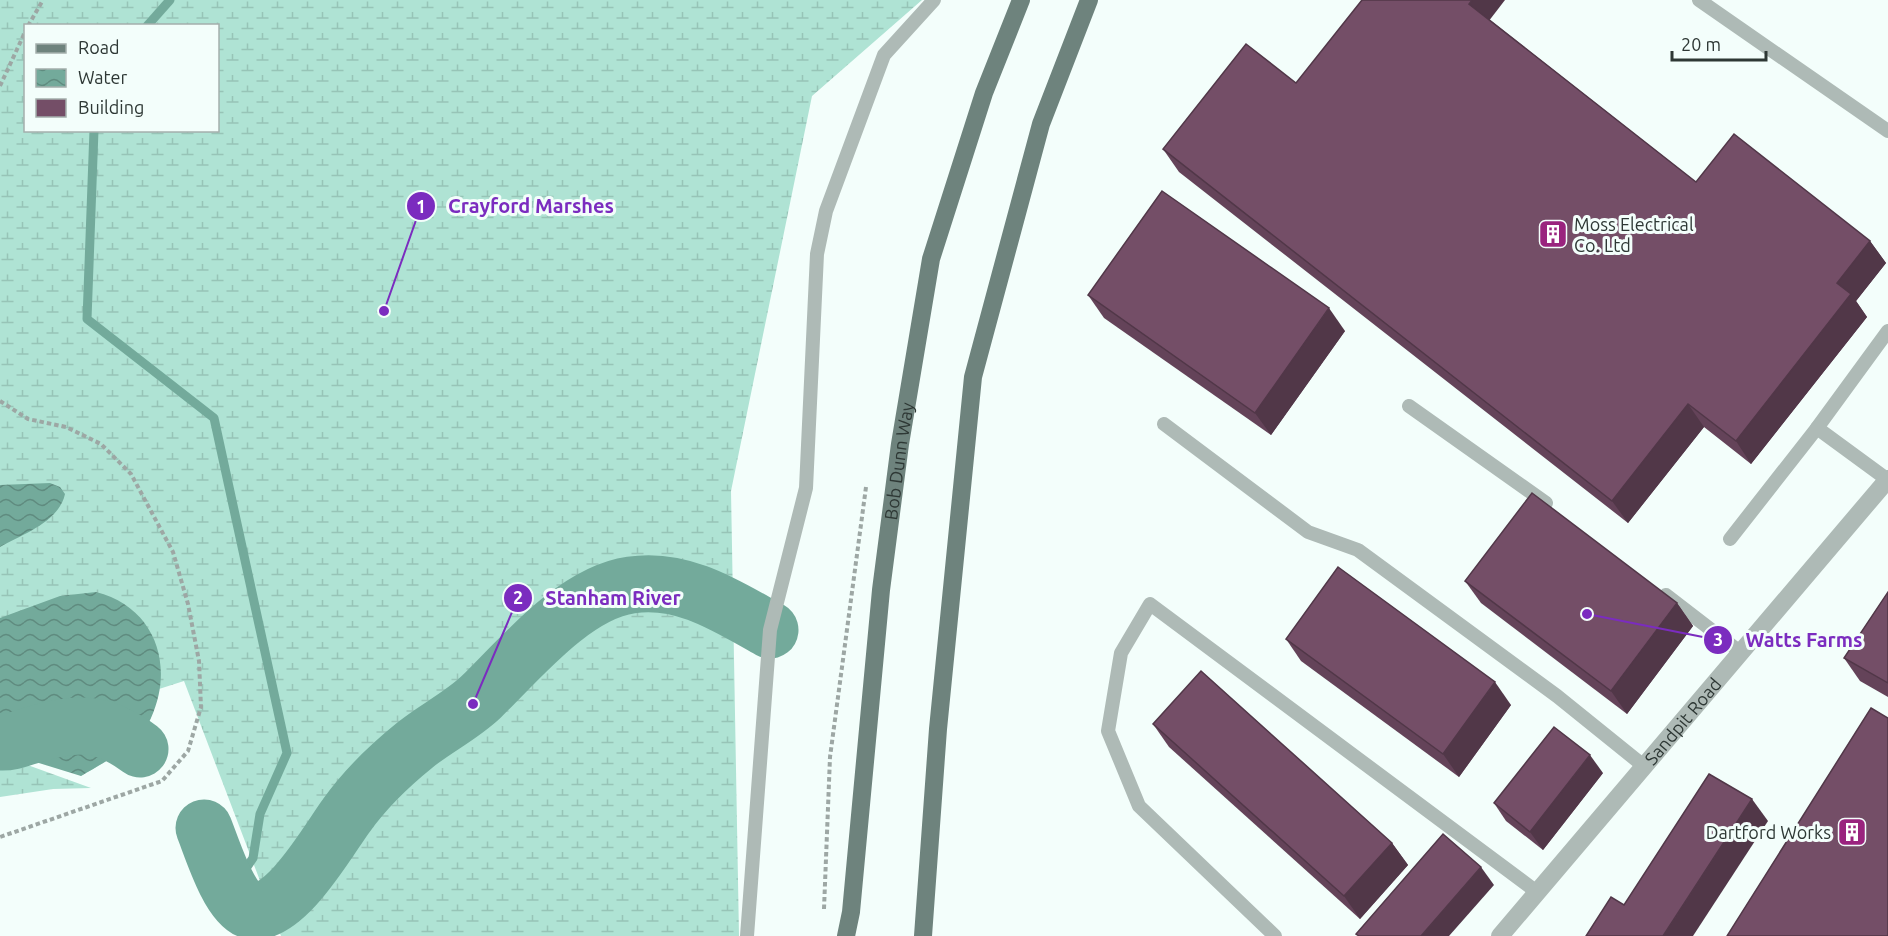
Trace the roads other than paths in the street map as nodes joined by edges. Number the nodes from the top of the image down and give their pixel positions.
1 (933, 0) edge
2 (1021, 0) edge
3 (1089, 0) edge
4 (1699, 0) edge
5 (1888, 131) edge
6 (1888, 331) edge
7 (1410, 406) dead end
8 (1164, 424) dead end
9 (1817, 428) junction
10 (1888, 480) edge
11 (1555, 510) edge
12 (1730, 539) dead end
13 (1657, 588) edge
14 (1740, 652) junction
15 (1645, 767) junction
16 (1537, 892) junction
17 (747, 936) edge
18 (846, 936) edge
19 (923, 936) edge
20 (1275, 936) edge
21 (1500, 936) edge

1 - 17 lane
2 - 18 main road, Bob Dunn Way
3 - 19 main road
4 - 5 lane
6 - 9 lane
7 - 11 lane
8 - 15 lane
9 - 10 lane
9 - 12 lane
10 - 14 street, Sandpit Road
13 - 14 lane
14 - 15 street, Sandpit Road
15 - 16 street, Sandpit Road
16 - 20 lane
16 - 21 street, Sandpit Road

